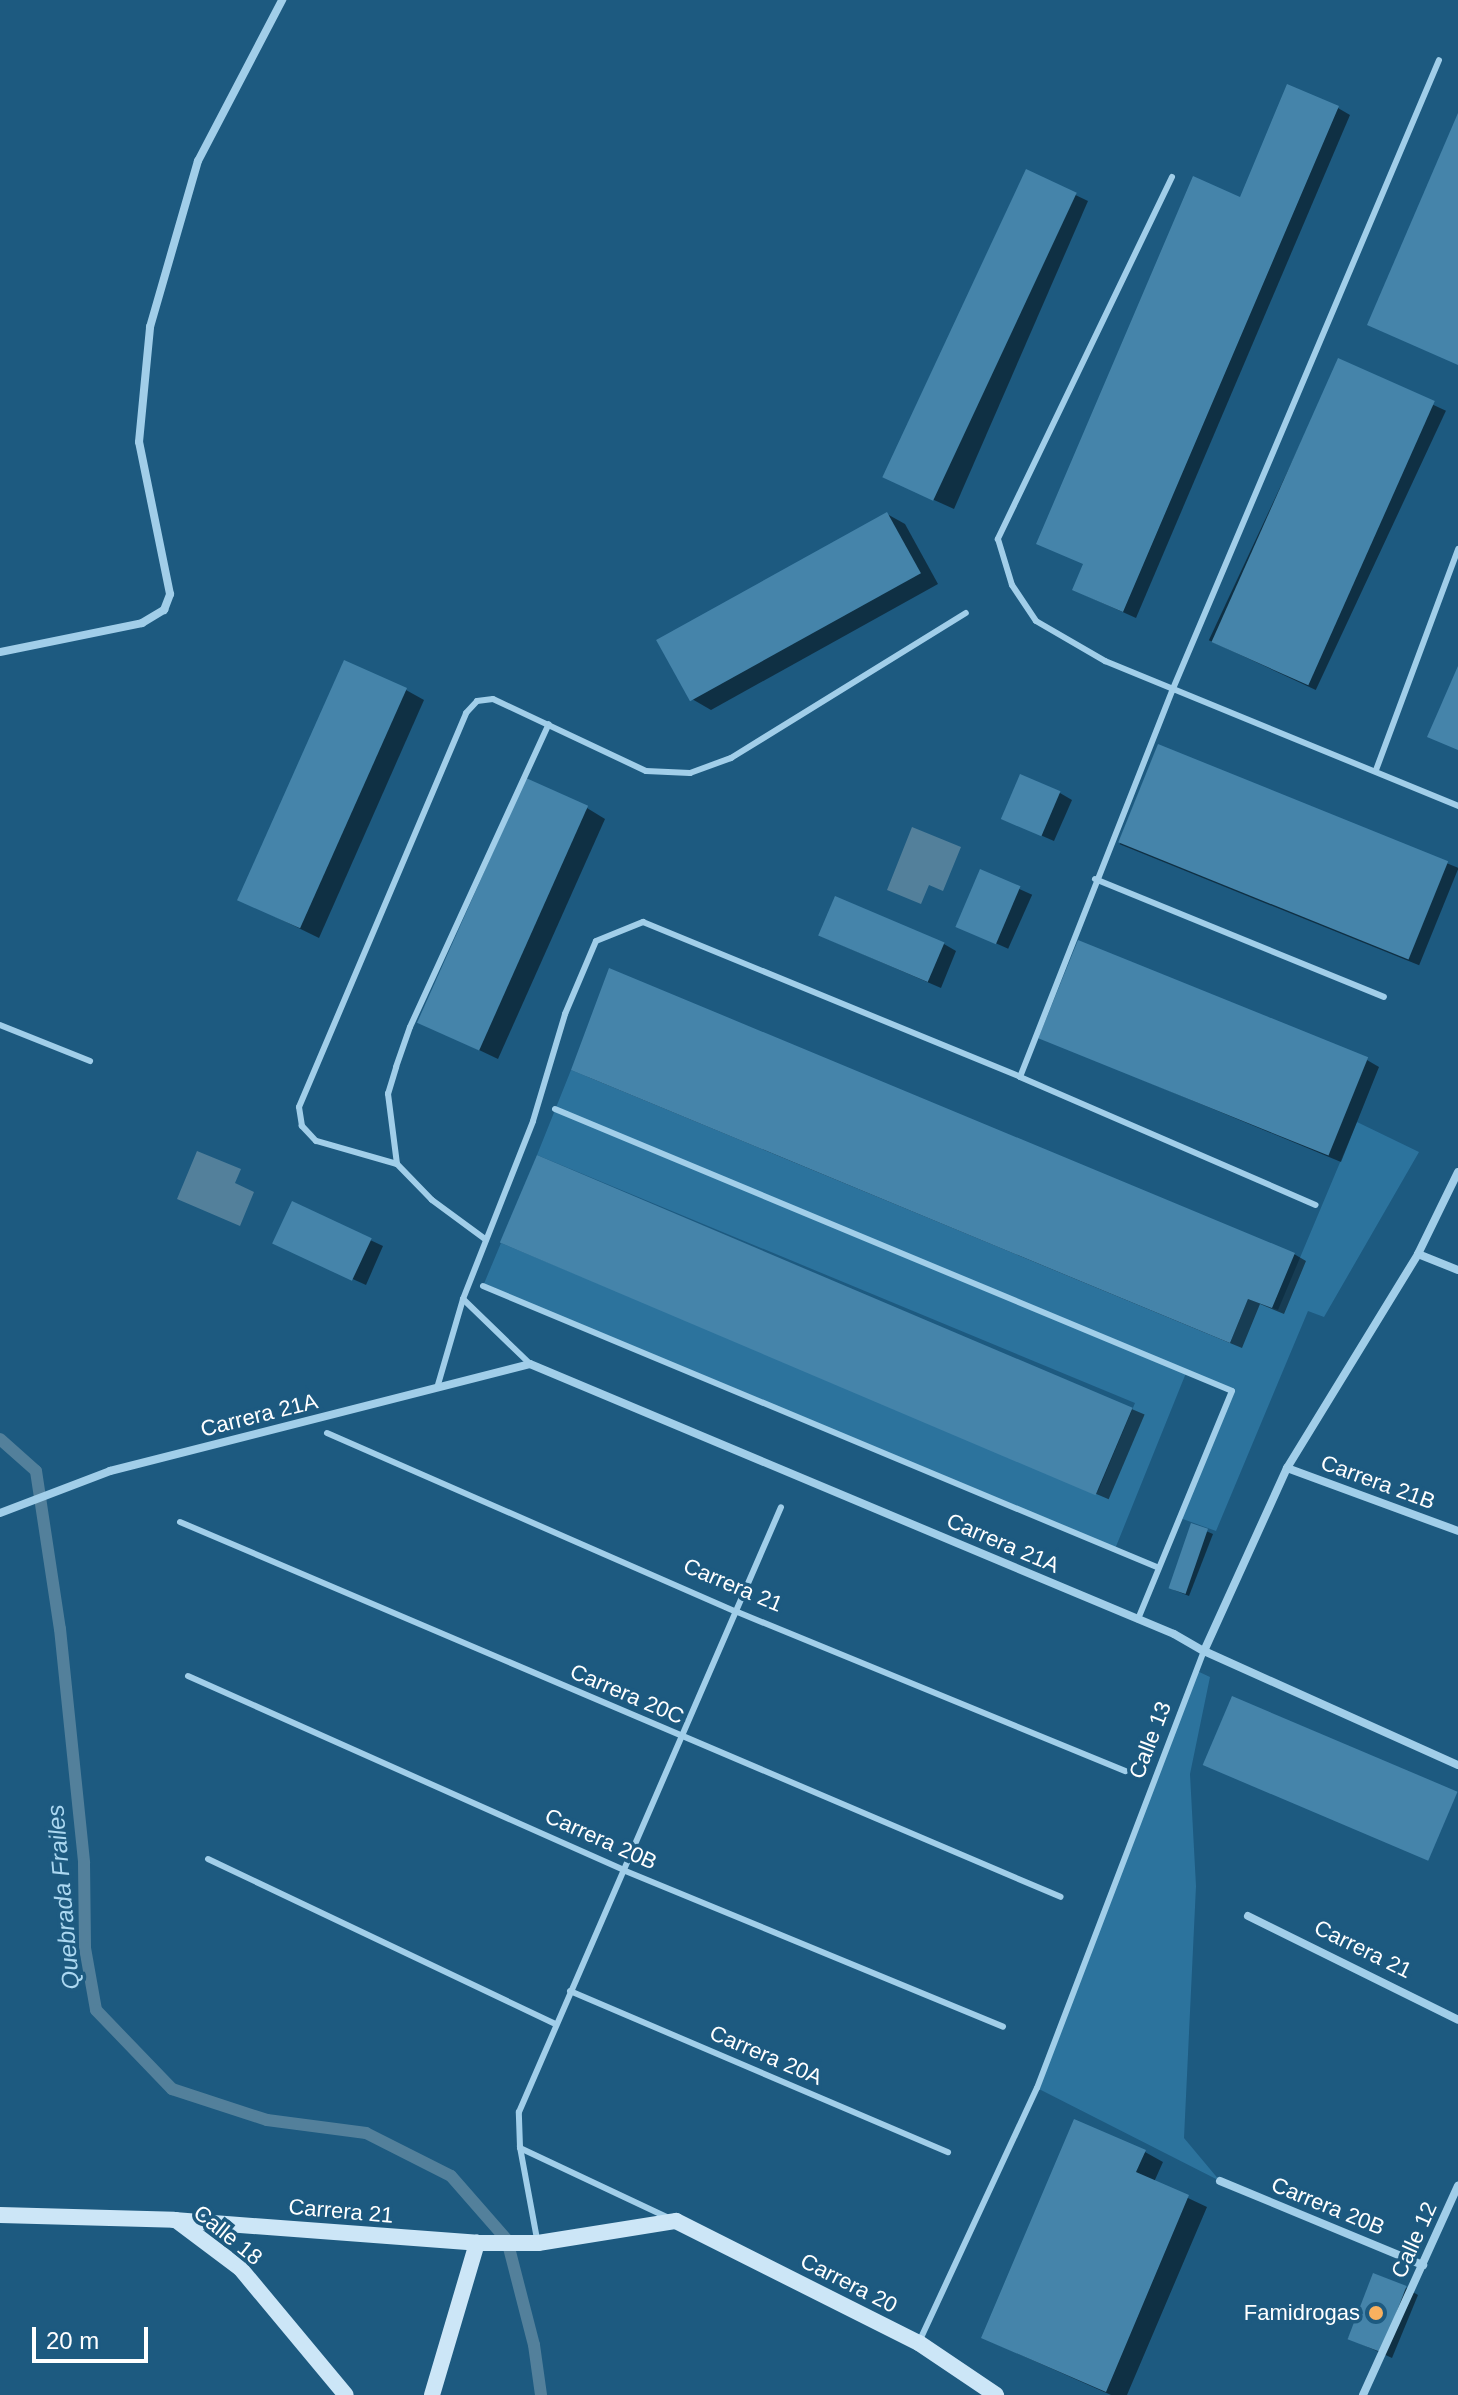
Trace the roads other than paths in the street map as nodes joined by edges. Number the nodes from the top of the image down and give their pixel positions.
1 (282, 0) edge
2 (1439, 60) dead end
3 (1172, 177) dead end
4 (1458, 549) edge
5 (1456, 560) edge
6 (966, 613) dead end
7 (0, 652) edge
8 (1172, 691) junction
9 (549, 724) junction
10 (1376, 770) junction
11 (1458, 806) edge
12 (1095, 879) junction
13 (1384, 997) dead end
14 (0, 1025) edge
15 (90, 1061) dead end
16 (1020, 1077) junction
17 (555, 1109) dead end
18 (397, 1164) junction
19 (1458, 1172) edge
20 (1316, 1205) dead end
21 (485, 1239) junction
22 (1418, 1254) junction
23 (1458, 1270) edge
24 (483, 1286) dead end
25 (463, 1299) junction
26 (530, 1364) junction
27 (437, 1388) junction
28 (327, 1433) dead end
29 (1287, 1468) junction
30 (781, 1507) dead end
31 (0, 1513) edge
32 (180, 1522) dead end
33 (1458, 1531) edge
34 (1159, 1568) junction
35 (735, 1611) junction
36 (1138, 1619) junction
37 (1204, 1651) junction
38 (188, 1676) dead end
39 (680, 1737) junction
40 (1458, 1765) edge
41 (1125, 1771) dead end
42 (208, 1859) dead end
43 (623, 1870) junction
44 (1061, 1897) dead end
45 (1248, 1916) dead end
46 (570, 1991) junction
47 (1458, 2020) edge
48 (555, 2024) junction
49 (1003, 2027) dead end
50 (520, 2147) junction
51 (948, 2152) dead end
52 (1220, 2181) dead end
53 (1458, 2186) edge
54 (0, 2215) edge
55 (174, 2220) junction
56 (676, 2221) junction
57 (477, 2243) junction
58 (538, 2243) junction
59 (1423, 2265) junction
60 (919, 2343) junction
61 (346, 2395) edge
62 (432, 2395) edge
63 (996, 2395) edge
64 (1363, 2395) edge

1 - 7 street
2 - 8 lane
3 - 8 lane
4 - 5 lane
5 - 10 lane
6 - 9 lane
8 - 10 lane
8 - 12 lane
9 - 18 lane
9 - 18 lane
10 - 11 lane
12 - 13 lane
12 - 16 lane
14 - 15 lane
16 - 20 lane
16 - 21 lane
17 - 34 lane
18 - 21 lane
19 - 22 street, Calle 13
21 - 25 lane
22 - 23 street
22 - 29 street, Calle 13
24 - 34 lane
25 - 26 lane, Carrera 21A
25 - 27 lane
26 - 27 street, Carrera 21A
26 - 36 street, Carrera 21A
27 - 31 street, Carrera 21A
28 - 35 lane, Carrera 21
29 - 33 street, Carrera 21B
29 - 37 street, Calle 13
30 - 35 lane
32 - 39 lane, Carrera 20C
34 - 36 lane
35 - 39 lane
35 - 41 lane, Carrera 21
36 - 37 street, Carrera 21A
37 - 40 street, Carrera 21A
37 - 60 lane, Calle 13
38 - 43 lane, Carrera 20B
39 - 43 lane
39 - 44 lane, Carrera 20C
42 - 48 lane
43 - 46 lane
43 - 49 lane, Carrera 20B
45 - 47 street, Carrera 21
46 - 48 lane
46 - 51 lane, Carrera 20A
48 - 50 lane
50 - 56 lane
50 - 58 lane
52 - 59 street, Carrera 20B
53 - 59 street, Calle 12
54 - 55 street, Carrera 21
55 - 57 street, Carrera 21
55 - 61 street, Calle 18
56 - 58 street, Carrera 21
56 - 60 street, Carrera 20
57 - 58 street, Carrera 21
57 - 62 street
59 - 64 street, Calle 12
60 - 63 street, Carrera 20

